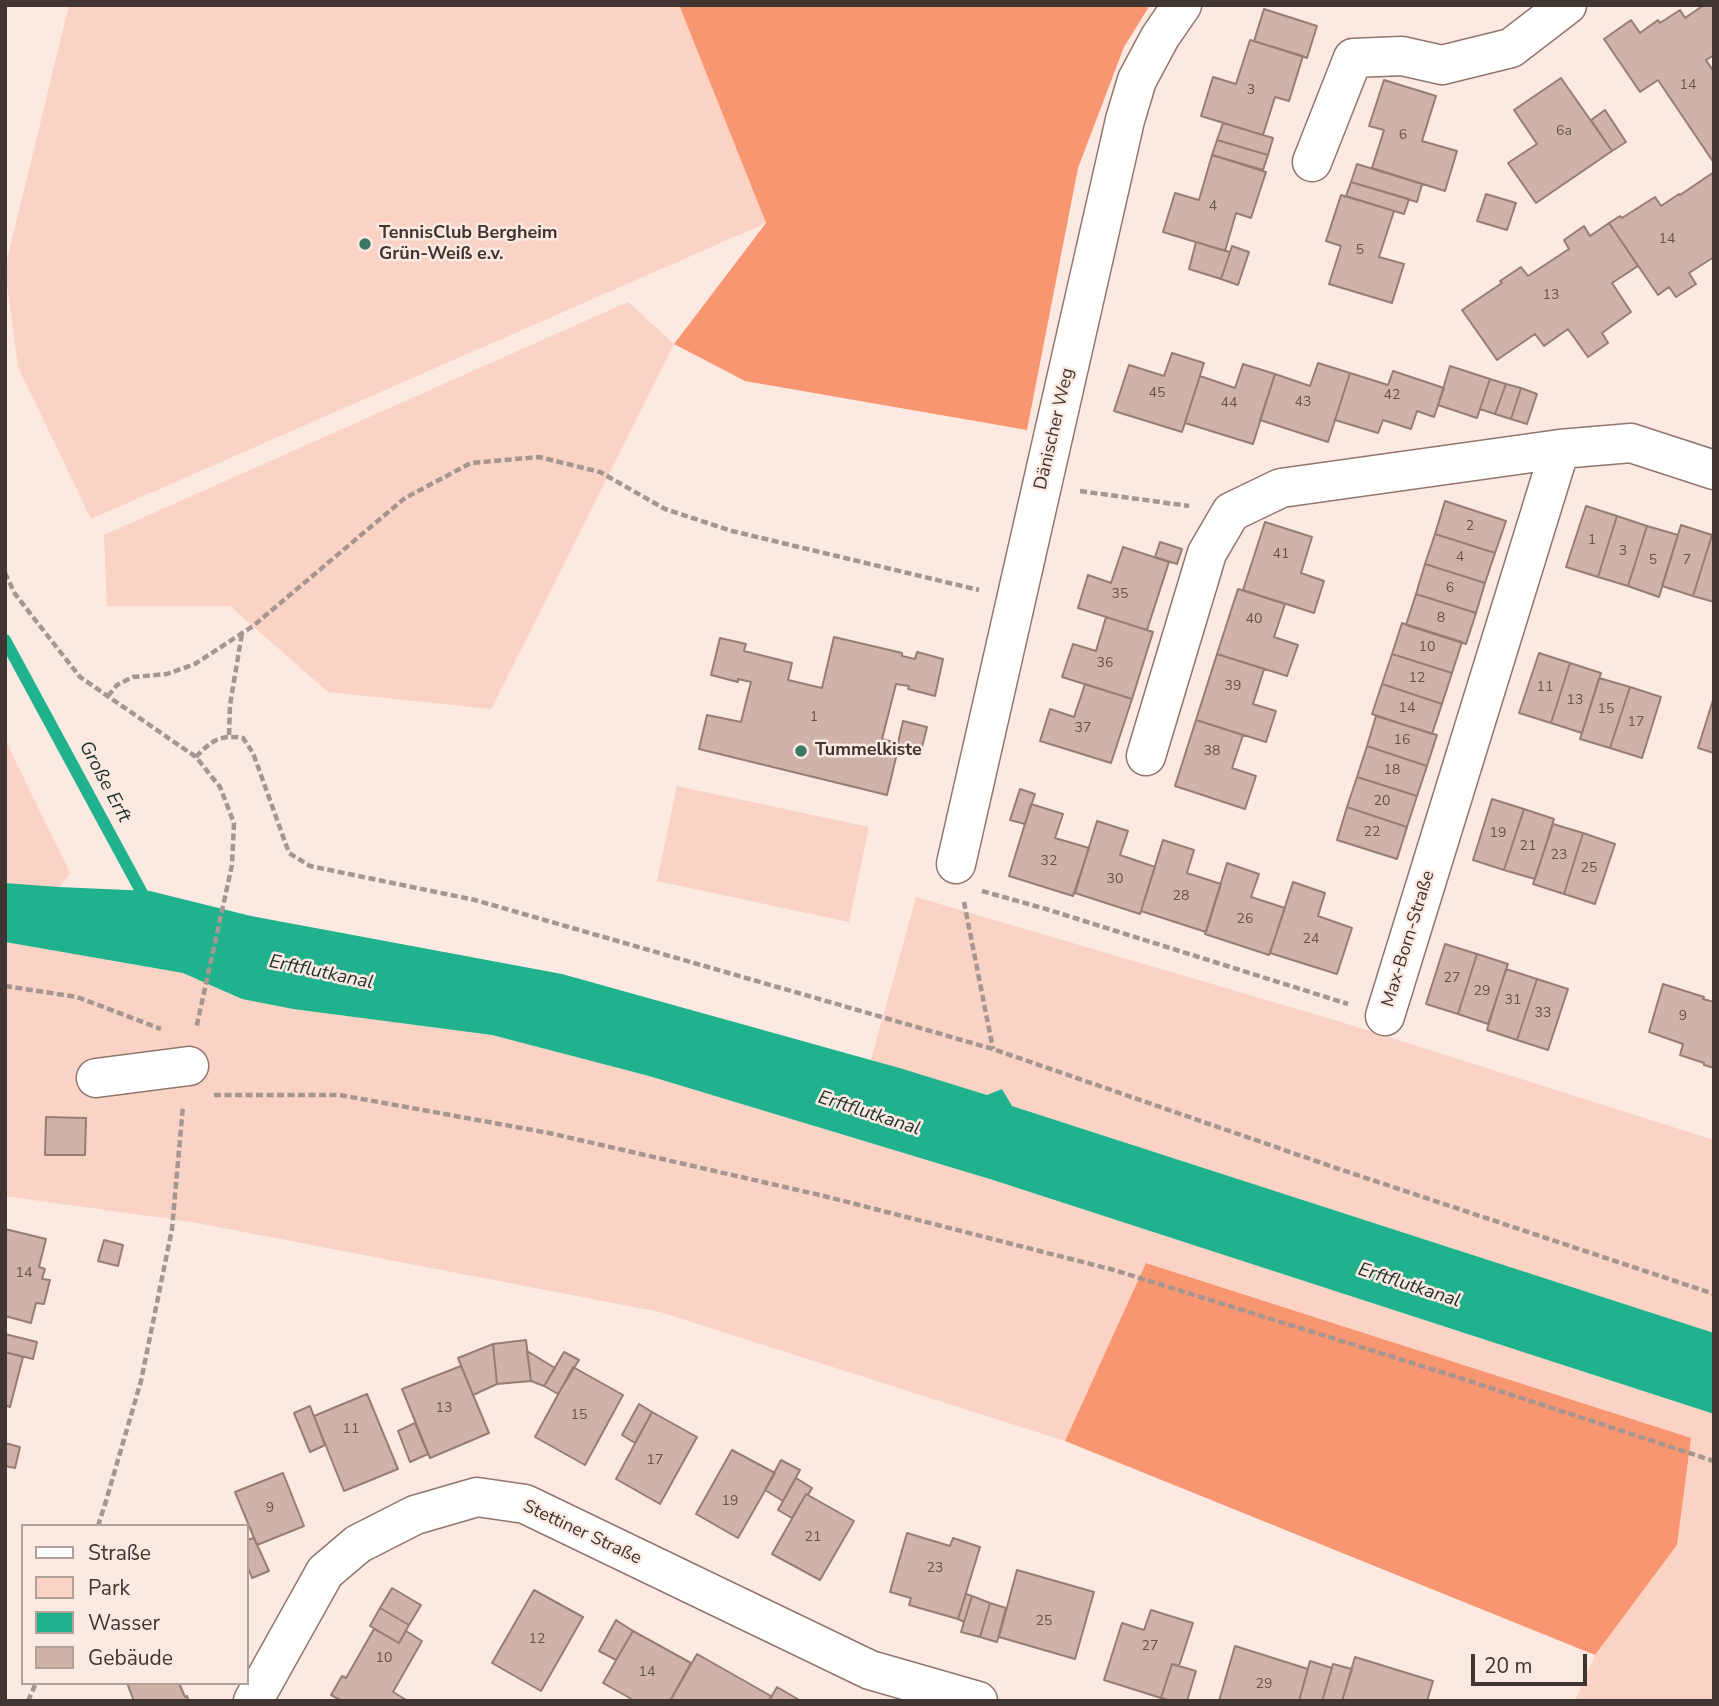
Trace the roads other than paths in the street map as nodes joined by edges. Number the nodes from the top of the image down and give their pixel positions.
1 (1182, 5) edge
2 (1567, 5) edge
3 (1312, 162) dead end
4 (1560, 449) junction
5 (1714, 470) edge
6 (1146, 756) dead end
7 (965, 876) road end
8 (1385, 1016) road end
9 (96, 1078) dead end
10 (186, 1081) road end
11 (253, 1701) edge
12 (978, 1701) edge

1 - 7 street, Dänischer Weg
2 - 3 street
4 - 5 street
4 - 6 street
4 - 8 street, Max-Born-Straße
9 - 10 street
11 - 12 street, Stettiner Straße

